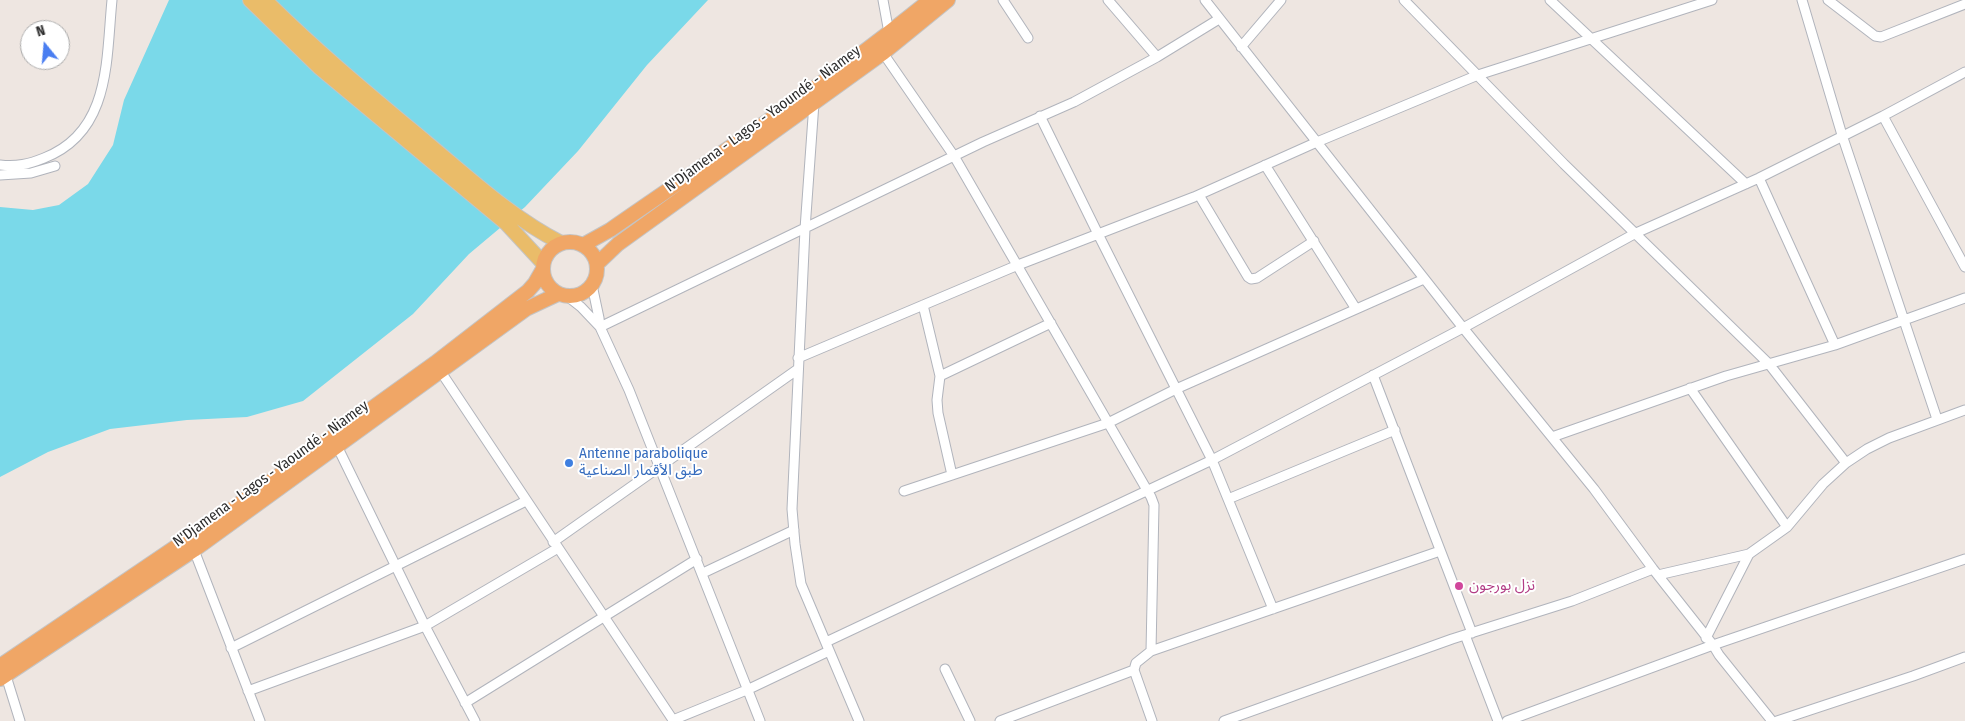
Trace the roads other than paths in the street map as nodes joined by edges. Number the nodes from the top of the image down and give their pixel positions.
1 (112, 0) edge
2 (250, 0) edge
3 (265, 0) edge
4 (883, 0) edge
5 (930, 0) edge
6 (948, 0) edge
7 (1003, 0) edge
8 (1108, 0) edge
9 (1205, 0) edge
10 (1281, 0) edge
11 (1404, 0) edge
12 (1550, 0) edge
13 (1712, 0) edge
14 (1802, 0) edge
15 (1828, 0) edge
16 (1683, 4) edge
17 (1965, 4) edge
18 (1219, 18) junction
19 (889, 33) junction
20 (1028, 38) dead end
21 (1591, 39) junction
22 (1241, 47) junction
23 (883, 53) junction
24 (1157, 57) junction
25 (1965, 72) edge
26 (1478, 75) junction
27 (814, 103) junction
28 (1040, 116) junction
29 (1883, 116) junction
30 (1842, 136) junction
31 (1317, 142) junction
32 (954, 156) junction
33 (0, 165) edge
34 (1265, 165) junction
35 (55, 166) dead end
36 (0, 175) edge
37 (1759, 178) junction
38 (1746, 184) junction
39 (1199, 195) junction
40 (804, 229) junction
41 (1636, 233) junction
42 (1098, 234) junction
43 (1314, 241) junction
44 (561, 243) junction
45 (583, 245) junction
46 (597, 264) junction
47 (1018, 265) junction
48 (543, 266) junction
49 (1965, 267) edge
50 (1424, 279) junction
51 (592, 285) junction
52 (562, 295) junction
53 (1965, 298) edge
54 (923, 305) junction
55 (1356, 309) junction
56 (1904, 321) junction
57 (1051, 323) junction
58 (600, 327) junction
59 (1463, 328) junction
60 (1835, 346) junction
61 (798, 358) junction
62 (1769, 364) junction
63 (798, 369) junction
64 (441, 372) junction
65 (1373, 375) junction
66 (940, 376) junction
67 (1690, 388) junction
68 (1176, 389) junction
69 (1965, 410) edge
70 (1937, 419) junction
71 (1108, 423) junction
72 (1395, 430) junction
73 (1552, 437) junction
74 (337, 446) junction
75 (1212, 460) junction
76 (1846, 463) junction
77 (660, 466) junction
78 (952, 475) junction
79 (1148, 490) junction
80 (904, 491) dead end
81 (1228, 499) junction
82 (526, 501) junction
83 (1787, 527) junction
84 (794, 530) junction
85 (555, 545) junction
86 (194, 550) junction
87 (1440, 550) junction
88 (1749, 554) junction
89 (698, 559) junction
90 (1965, 560) edge
91 (397, 567) junction
92 (703, 572) junction
93 (1656, 572) junction
94 (141, 578) junction
95 (1273, 609) junction
96 (605, 617) junction
97 (426, 626) junction
98 (1468, 634) junction
99 (1706, 638) junction
100 (826, 642) junction
101 (1713, 645) junction
102 (231, 648) junction
103 (829, 651) junction
104 (1152, 651) junction
105 (1965, 657) edge
106 (945, 669) dead end
107 (1134, 670) junction
108 (2, 674) edge
109 (749, 689) junction
110 (248, 691) junction
111 (466, 703) junction
112 (20, 721) edge
113 (260, 721) edge
114 (475, 721) edge
115 (672, 721) edge
116 (760, 721) edge
117 (859, 721) edge
118 (970, 721) edge
119 (1000, 721) edge
120 (1152, 721) edge
121 (1224, 721) edge
122 (1498, 721) edge
123 (1507, 721) edge
124 (1772, 721) edge
125 (1776, 721) edge

1 - 33 street
2 - 48 main road
3 - 44 main road
4 - 19 street
5 - 19 highway, N'Djamena - Lagos - Yaoundé - Niamey
6 - 23 highway, N'Djamena - Lagos - Yaoundé - Niamey
7 - 20 street
8 - 24 street
9 - 18 street
10 - 22 street
11 - 26 street
12 - 21 street
13 - 16 street
14 - 30 street
15 - 17 street
16 - 21 street
18 - 22 street
18 - 24 street
19 - 45 highway, N'Djamena - Lagos - Yaoundé - Niamey
21 - 26 street
21 - 38 street
22 - 31 street
23 - 27 highway, N'Djamena - Lagos - Yaoundé - Niamey
23 - 32 street
24 - 28 street
25 - 29 street
26 - 31 street
26 - 41 street
27 - 40 street
27 - 46 highway, N'Djamena - Lagos - Yaoundé - Niamey
28 - 32 street
28 - 42 street
29 - 30 street
29 - 49 street
30 - 37 street
30 - 56 street
31 - 34 street
31 - 50 street
32 - 40 street
32 - 47 street
34 - 39 street
34 - 43 street
35 - 36 street
37 - 38 street
37 - 60 street
38 - 41 street
39 - 42 street
39 - 43 street
40 - 58 street
40 - 61 street
41 - 59 street
41 - 62 street
42 - 47 street
42 - 68 street
43 - 55 street
44 - 45 highway
44 - 48 highway
45 - 46 highway
46 - 51 highway
47 - 54 street
47 - 57 street
48 - 52 highway
48 - 94 highway, N'Djamena - Lagos - Yaoundé - Niamey
50 - 55 street
50 - 59 street
51 - 52 highway
51 - 58 street
52 - 58 street
52 - 64 highway, N'Djamena - Lagos - Yaoundé - Niamey
53 - 56 street
54 - 61 street
54 - 66 street
55 - 68 street
56 - 60 street
56 - 70 street
57 - 66 street
57 - 71 street
58 - 77 street
59 - 65 street
59 - 73 street
60 - 62 street
61 - 63 street
62 - 67 street
62 - 76 street
63 - 77 street
63 - 84 street
64 - 74 highway, N'Djamena - Lagos - Yaoundé - Niamey
64 - 82 street
65 - 72 street
65 - 75 street
66 - 78 street
67 - 73 street
67 - 83 street
68 - 71 street
68 - 75 street
69 - 70 street
70 - 76 street
71 - 78 street
71 - 79 street
72 - 81 street
72 - 87 street
73 - 93 street
74 - 86 highway, N'Djamena - Lagos - Yaoundé - Niamey
74 - 91 street
75 - 79 street
75 - 81 street
76 - 83 street
77 - 85 street
77 - 89 street
78 - 80 street
79 - 100 street
79 - 104 street
81 - 95 street
82 - 85 street
82 - 91 street
83 - 88 street
84 - 92 street
84 - 100 street
85 - 96 street
85 - 97 street
86 - 94 highway, N'Djamena - Lagos - Yaoundé - Niamey
86 - 102 street
87 - 95 street
87 - 98 street
88 - 93 street
88 - 99 street
89 - 92 street
89 - 96 street
90 - 101 street
91 - 97 street
91 - 102 street
92 - 109 street
93 - 98 street
93 - 99 street
94 - 108 highway, N'Djamena - Lagos - Yaoundé - Niamey
95 - 104 street
96 - 111 street
96 - 115 street
97 - 110 street
97 - 111 street
98 - 121 street
98 - 122 street
99 - 101 street
100 - 103 street
101 - 123 street
101 - 124 street
102 - 110 street
103 - 109 street
103 - 117 street
104 - 107 street
105 - 125 street
106 - 118 street
107 - 119 street
107 - 120 street
108 - 112 street
109 - 115 street
109 - 116 street
110 - 113 street
111 - 114 street

